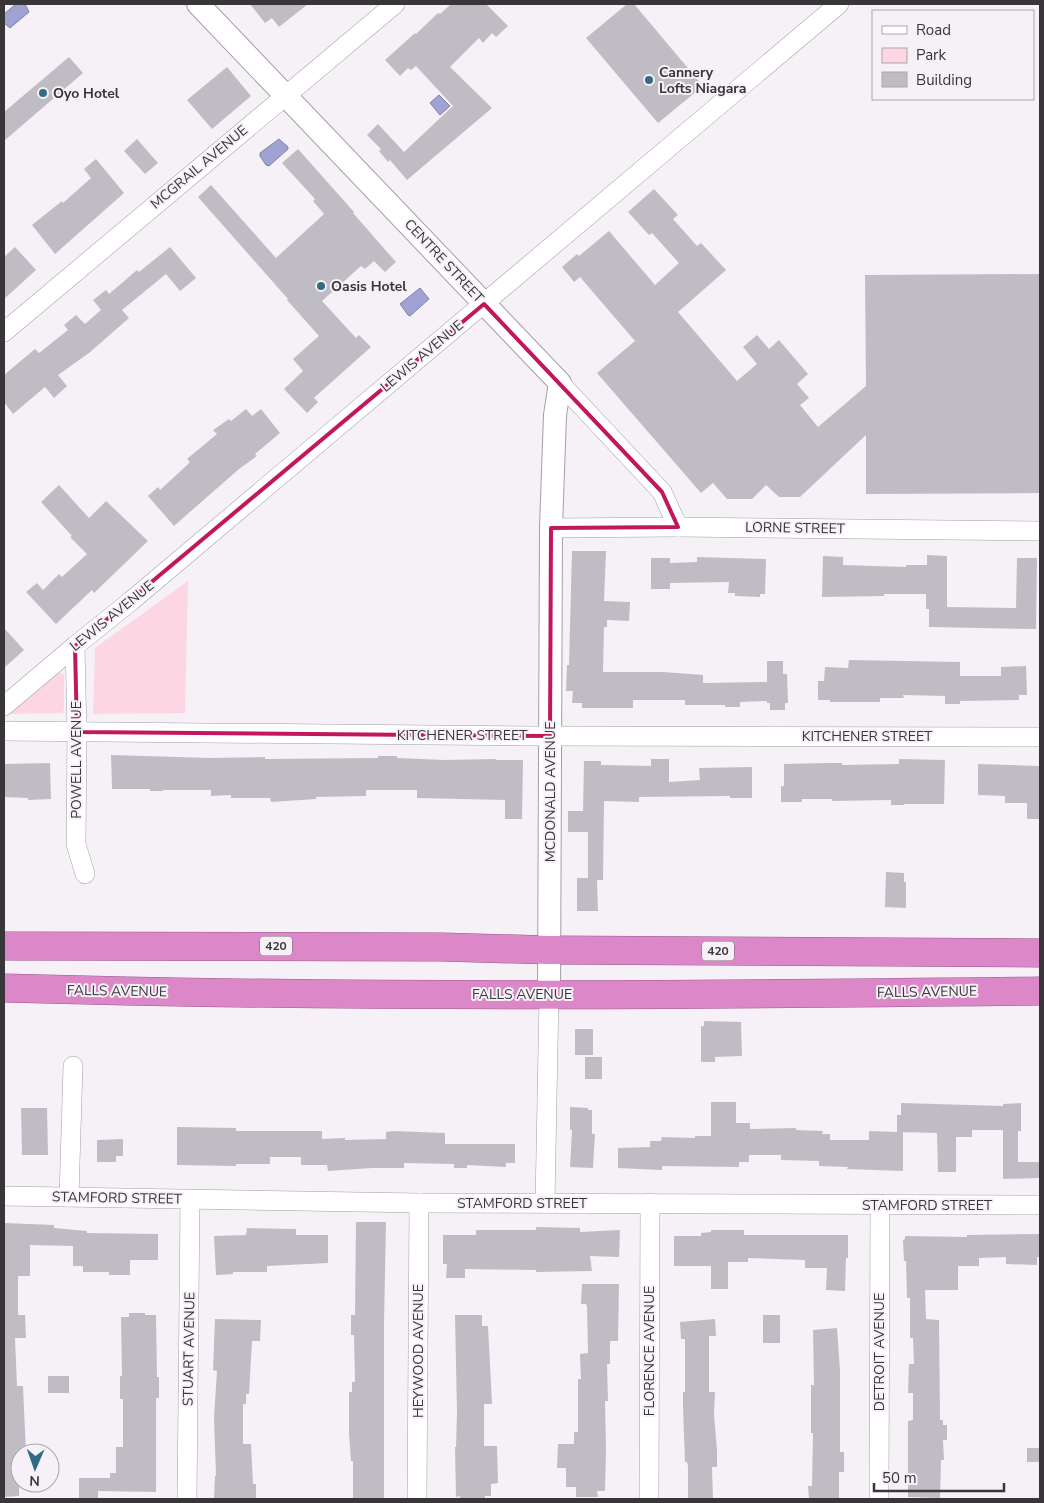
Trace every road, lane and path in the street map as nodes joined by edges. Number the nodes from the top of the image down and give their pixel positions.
1 (198, 4) edge
2 (395, 4) edge
3 (839, 4) edge
4 (287, 96) junction
5 (484, 304) junction
6 (4, 332) edge
7 (560, 383) junction
8 (678, 527) junction
9 (551, 528) junction
10 (1040, 531) edge
11 (75, 646) junction
12 (4, 706) edge
13 (4, 731) edge
14 (77, 732) junction
15 (550, 736) junction
16 (1040, 736) edge
17 (85, 874) dead end
18 (4, 946) edge
19 (549, 950) junction
20 (1040, 953) edge
21 (4, 988) edge
22 (1036, 990) edge
23 (549, 995) junction
24 (73, 1066) dead end
25 (4, 1196) edge
26 (69, 1197) junction
27 (190, 1200) junction
28 (419, 1202) junction
29 (546, 1203) junction
30 (650, 1203) junction
31 (880, 1204) junction
32 (1040, 1205) edge
33 (187, 1499) edge
34 (418, 1499) edge
35 (649, 1499) edge
36 (879, 1499) edge

1 - 4 street, CENTRE STREET
2 - 4 street, MCGRAIL AVENUE
3 - 5 street, LEWIS AVENUE
4 - 5 street, CENTRE STREET
4 - 6 street, MCGRAIL AVENUE
5 - 7 street, CENTRE STREET
5 - 11 street, LEWIS AVENUE
7 - 8 street, CENTRE STREET
7 - 9 street, MCDONALD AVENUE
8 - 9 street, LORNE STREET
8 - 10 street, LORNE STREET
9 - 15 street, MCDONALD AVENUE
11 - 12 street, LEWIS AVENUE
11 - 14 street, POWELL AVENUE
13 - 14 street, KITCHENER STREET
14 - 15 street, KITCHENER STREET
14 - 17 street, POWELL AVENUE
15 - 16 street, KITCHENER STREET
15 - 19 street, MCDONALD AVENUE
18 - 19 highway, 420
19 - 20 highway, 420
19 - 23 street, MCDONALD AVENUE
21 - 23 highway, FALLS AVENUE
22 - 23 highway, FALLS AVENUE
23 - 29 street, MCDONALD AVENUE
24 - 26 street
25 - 26 street, STAMFORD STREET
26 - 27 street, STAMFORD STREET
27 - 28 street, STAMFORD STREET
27 - 33 street, STUART AVENUE
28 - 29 street, STAMFORD STREET
28 - 34 street, HEYWOOD AVENUE
29 - 30 street, STAMFORD STREET
30 - 31 street, STAMFORD STREET
30 - 35 street, FLORENCE AVENUE
31 - 32 street, STAMFORD STREET
31 - 36 street, DETROIT AVENUE

